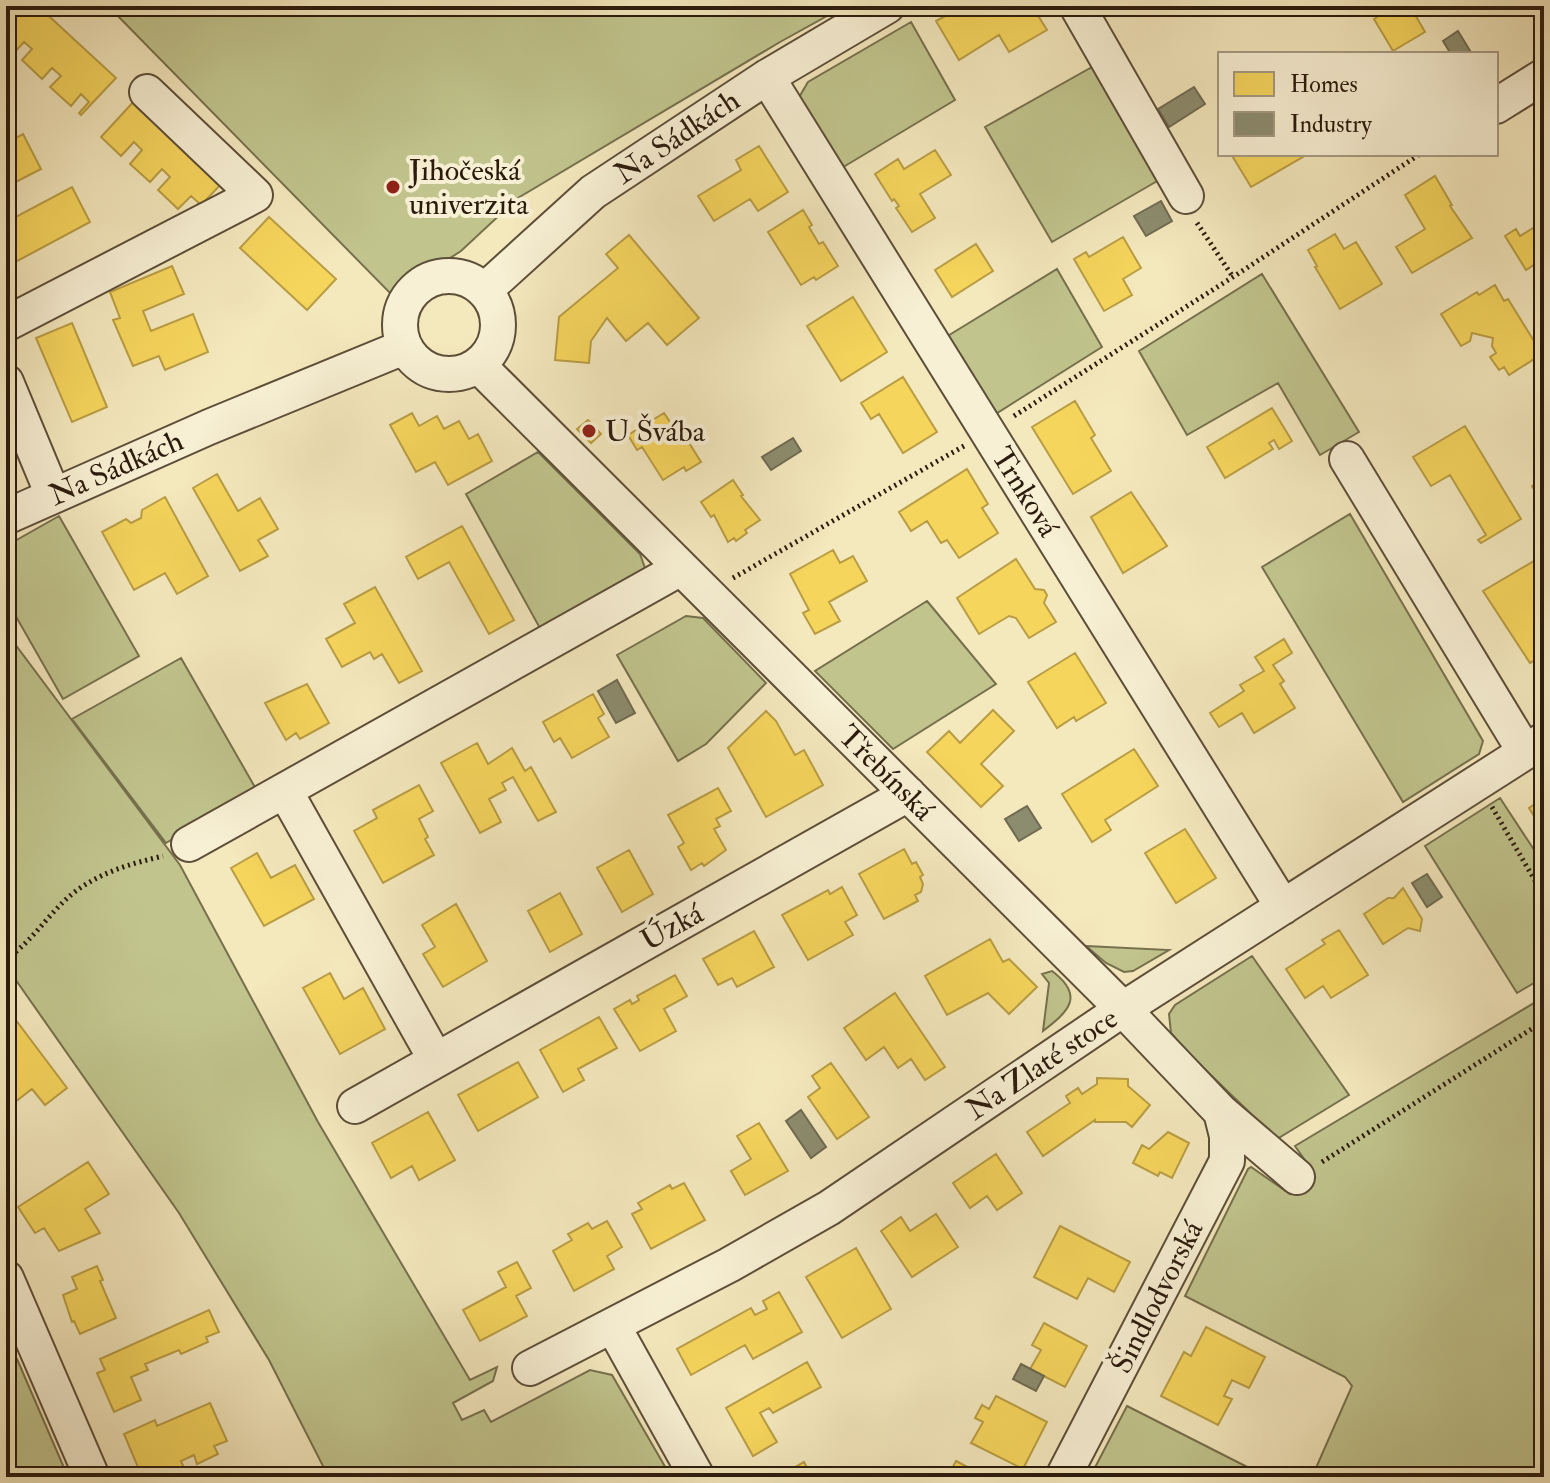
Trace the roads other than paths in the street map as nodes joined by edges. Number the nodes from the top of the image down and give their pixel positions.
1 (887, 6) edge
2 (1077, 6) edge
3 (1544, 76) edge
4 (767, 77) junction
5 (147, 92) dead end
6 (1498, 105) edge
7 (1189, 206) road end
8 (484, 291) junction
9 (6, 324) edge
10 (404, 347) junction
11 (478, 365) junction
12 (6, 382) edge
13 (1347, 459) dead end
14 (53, 495) junction
15 (6, 517) edge
16 (681, 568) junction
17 (1534, 746) edge
18 (285, 791) junction
19 (908, 794) junction
20 (189, 844) road end
21 (1283, 907) junction
22 (1123, 1009) junction
23 (436, 1060) junction
24 (355, 1106) dead end
25 (1221, 1112) junction
26 (1297, 1177) road end
27 (6, 1278) edge
28 (613, 1326) junction
29 (530, 1368) dead end
30 (92, 1477) edge
31 (697, 1477) edge
32 (1063, 1477) edge

1 - 4 street, Na Sádkách
2 - 7 street
3 - 6 street
4 - 8 street, Na Sádkách
4 - 21 street, Trnková
5 - 9 street
8 - 10 street
8 - 11 street
10 - 11 street
10 - 14 street, Na Sádkách
11 - 16 street, Třebínská
12 - 14 street
13 - 17 street
14 - 15 street, Na Sádkách
16 - 18 street
16 - 19 street, Třebínská
17 - 21 street, Na Zlaté stoce
18 - 20 street
18 - 23 street
19 - 22 street, Třebínská
19 - 23 street, Úzká
21 - 22 street, Na Zlaté stoce
22 - 25 street, Třebínská
22 - 28 street, Na Zlaté stoce
23 - 24 street, Úzká
25 - 26 street, Třebínská
25 - 32 street, Šindlodvorská
27 - 30 street
28 - 29 street, Na Zlaté stoce
28 - 31 street

